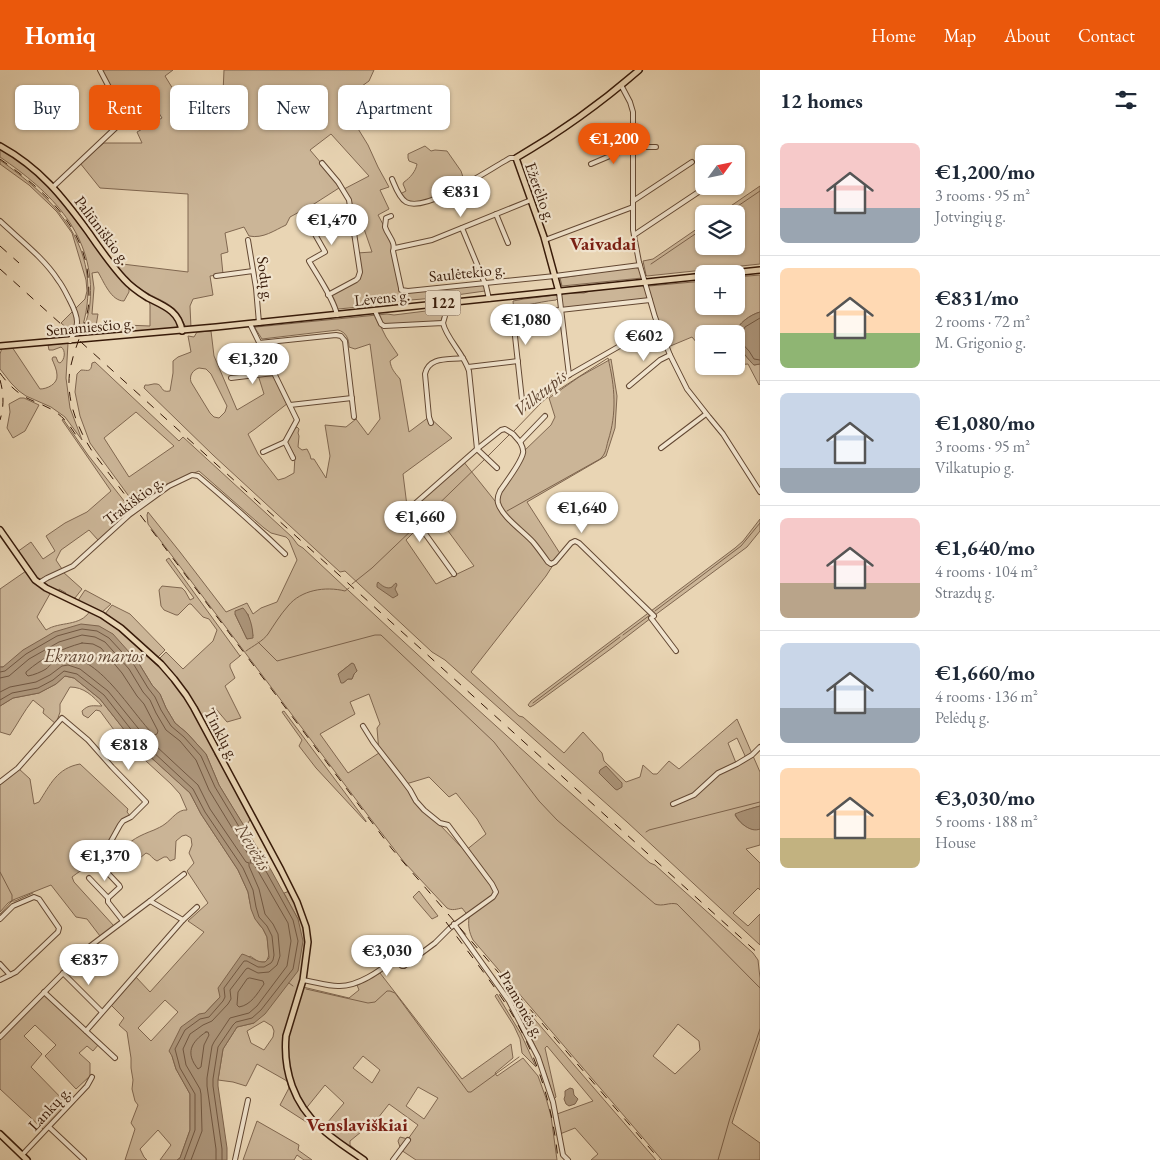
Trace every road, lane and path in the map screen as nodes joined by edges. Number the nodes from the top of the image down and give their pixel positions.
1 (100, 70) edge
2 (639, 70) edge
3 (621, 85) junction
4 (0, 146) edge
5 (634, 147) junction
6 (656, 147) dead end
7 (516, 158) junction
8 (692, 162) dead end
9 (322, 163) dead end
10 (591, 164) dead end
11 (392, 179) dead end
12 (53, 187) junction
13 (695, 194) edge
14 (531, 200) junction
15 (633, 201) junction
16 (633, 207) junction
17 (496, 214) junction
18 (391, 216) dead end
19 (0, 222) edge
20 (308, 222) dead end
21 (462, 228) junction
22 (634, 235) junction
23 (248, 240) dead end
24 (545, 240) junction
25 (508, 243) dead end
26 (394, 248) junction
27 (640, 265) junction
28 (760, 270) edge
29 (253, 271) junction
30 (745, 272) edge
31 (216, 276) dead end
32 (556, 276) junction
33 (695, 277) edge
34 (644, 282) junction
35 (485, 283) junction
36 (559, 292) junction
37 (328, 295) junction
38 (489, 298) junction
39 (650, 300) junction
40 (442, 304) junction
41 (561, 310) junction
42 (375, 311) junction
43 (337, 315) junction
44 (444, 322) junction
45 (260, 323) junction
46 (250, 324) junction
47 (658, 326) junction
48 (182, 331) junction
49 (70, 341) junction
50 (258, 343) junction
51 (0, 346) edge
52 (670, 355) junction
53 (463, 358) junction
54 (518, 361) junction
55 (468, 367) junction
56 (274, 373) junction
57 (569, 375) junction
58 (231, 378) dead end
59 (629, 386) dead end
60 (547, 392) dead end
61 (352, 398) junction
62 (290, 405) junction
63 (523, 409) dead end
64 (706, 414) junction
65 (545, 416) dead end
66 (354, 417) dead end
67 (431, 423) dead end
68 (285, 442) junction
69 (520, 442) junction
70 (661, 448) dead end
71 (477, 449) junction
72 (263, 452) dead end
73 (293, 458) dead end
74 (497, 468) dead end
75 (760, 492) edge
76 (0, 530) edge
77 (285, 554) dead end
78 (454, 574) dead end
79 (39, 583) junction
80 (676, 652) dead end
81 (363, 726) dead end
82 (760, 747) edge
83 (0, 782) edge
84 (673, 804) dead end
85 (184, 874) dead end
86 (89, 878) dead end
87 (108, 898) junction
88 (150, 901) junction
89 (197, 907) dead end
90 (0, 919) edge
91 (183, 920) junction
92 (123, 921) junction
93 (454, 924) junction
94 (0, 964) edge
95 (63, 973) junction
96 (10, 975) junction
97 (0, 980) edge
98 (303, 980) junction
99 (44, 992) junction
100 (102, 1012) junction
101 (86, 1031) junction
102 (0, 1037) edge
103 (115, 1058) dead end
104 (92, 1077) dead end
105 (248, 1100) dead end
106 (49, 1126) junction
107 (0, 1134) edge
108 (408, 1140) dead end
109 (22, 1155) junction
110 (27, 1160) edge
111 (84, 1160) edge
112 (235, 1160) edge
113 (364, 1160) edge
114 (393, 1160) edge
115 (568, 1160) edge

1 - 12 street
2 - 3 main road
3 - 5 street
3 - 7 main road
4 - 12 main road, Paliūniškio g.
5 - 6 street
5 - 10 street
5 - 15 street
7 - 11 street
7 - 14 main road, Ežerėlio g.
8 - 15 street
9 - 37 street
12 - 48 main road, Paliūniškio g.
13 - 22 street
14 - 17 street
14 - 24 main road, Ežerėlio g.
15 - 16 street
16 - 22 street
16 - 24 street
17 - 21 street
17 - 25 street
18 - 26 street, Saulėtekio g.
19 - 49 street
20 - 37 street
21 - 26 street
21 - 35 street
22 - 27 street
23 - 29 street, Sodų g.
24 - 32 main road, Ežerėlio g.
26 - 35 street, Saulėtekio g.
27 - 32 street, Saulėtekio g.
27 - 34 street
28 - 30 main road
29 - 31 street
29 - 45 street, Sodų g.
32 - 35 street, Saulėtekio g.
32 - 36 main road, Ežerėlio g.
33 - 34 main road, Lėvens g. / 122
34 - 36 main road, Lėvens g. / 122
34 - 39 street
35 - 38 street
36 - 38 main road, Lėvens g. / 122
36 - 41 street
37 - 43 street
38 - 40 main road, Lėvens g. / 122
39 - 41 street
39 - 47 street
40 - 42 main road, Lėvens g. / 122
40 - 44 street
41 - 54 street
41 - 57 street
42 - 43 main road, Lėvens g. / 122
42 - 44 street
43 - 45 main road, Lėvens g. / 122
44 - 53 street
45 - 46 main road, Lėvens g. / 122
46 - 48 main road, Lėvens g. / 122
46 - 50 street
47 - 52 street
47 - 57 street
48 - 49 main road, Senamiesčio g.
49 - 51 main road, Senamiesčio g.
50 - 56 street
50 - 61 street
52 - 59 street
52 - 64 street
53 - 55 street
53 - 67 street
54 - 55 street
54 - 63 street
55 - 71 street
56 - 58 street
56 - 62 street
57 - 60 street
61 - 62 street
61 - 66 street
62 - 68 street
64 - 70 street
64 - 75 street
65 - 69 street
68 - 72 street
68 - 73 street
69 - 71 street
69 - 80 street
71 - 74 street
71 - 78 street
76 - 79 main road, Tinklų g.
77 - 79 street, Trakiškio g.
79 - 98 main road, Tinklų g.
81 - 93 street
82 - 84 street
83 - 87 street
85 - 88 street
86 - 87 street
87 - 92 street
88 - 91 street
88 - 92 street
89 - 91 street
90 - 96 street
91 - 100 street
92 - 95 street
93 - 98 street
93 - 115 street, Pramonės g.
94 - 96 street
95 - 99 street
95 - 100 street
96 - 97 street
98 - 113 main road, Tinklų g.
99 - 101 street
99 - 102 street
100 - 101 street
101 - 103 street
104 - 106 street, Lankų g.
105 - 112 street
106 - 109 street, Lankų g.
106 - 111 street
107 - 109 main road
108 - 114 street
109 - 110 main road

